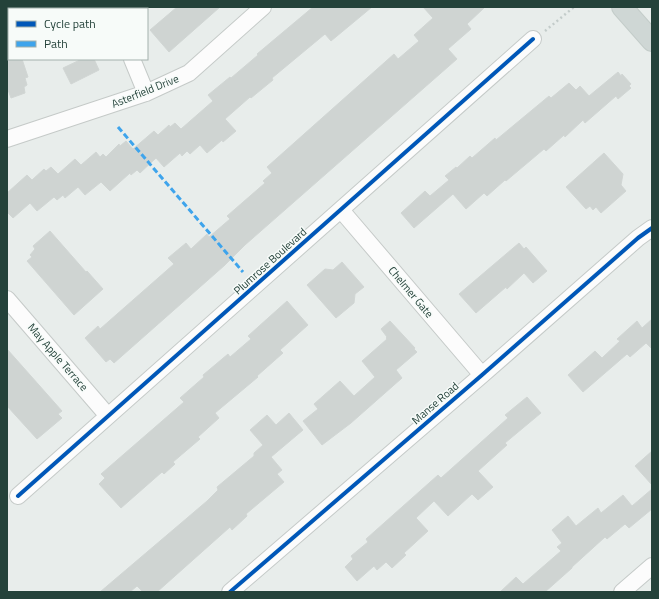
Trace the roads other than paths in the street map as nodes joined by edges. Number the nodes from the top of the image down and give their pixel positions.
1 (263, 7) edge
2 (622, 7) edge
3 (533, 39) road end
4 (652, 41) edge
5 (132, 60) edge
6 (146, 93) junction
7 (7, 139) edge
8 (341, 210) junction
9 (652, 228) edge
10 (7, 299) edge
11 (482, 375) junction
12 (108, 416) junction
13 (18, 496) dead end
14 (652, 566) edge
15 (230, 592) edge
16 (622, 592) edge

1 - 6 street, Asterfield Drive
2 - 4 main road
3 - 8 street, Plumrose Boulevard
5 - 6 street
6 - 7 street, Asterfield Drive
8 - 11 street, Chelmer Gate
8 - 12 street, Plumrose Boulevard
9 - 11 street, Manse Road
10 - 12 street, May Apple Terrace
11 - 15 street, Manse Road
12 - 13 street, Plumrose Boulevard
14 - 16 street

